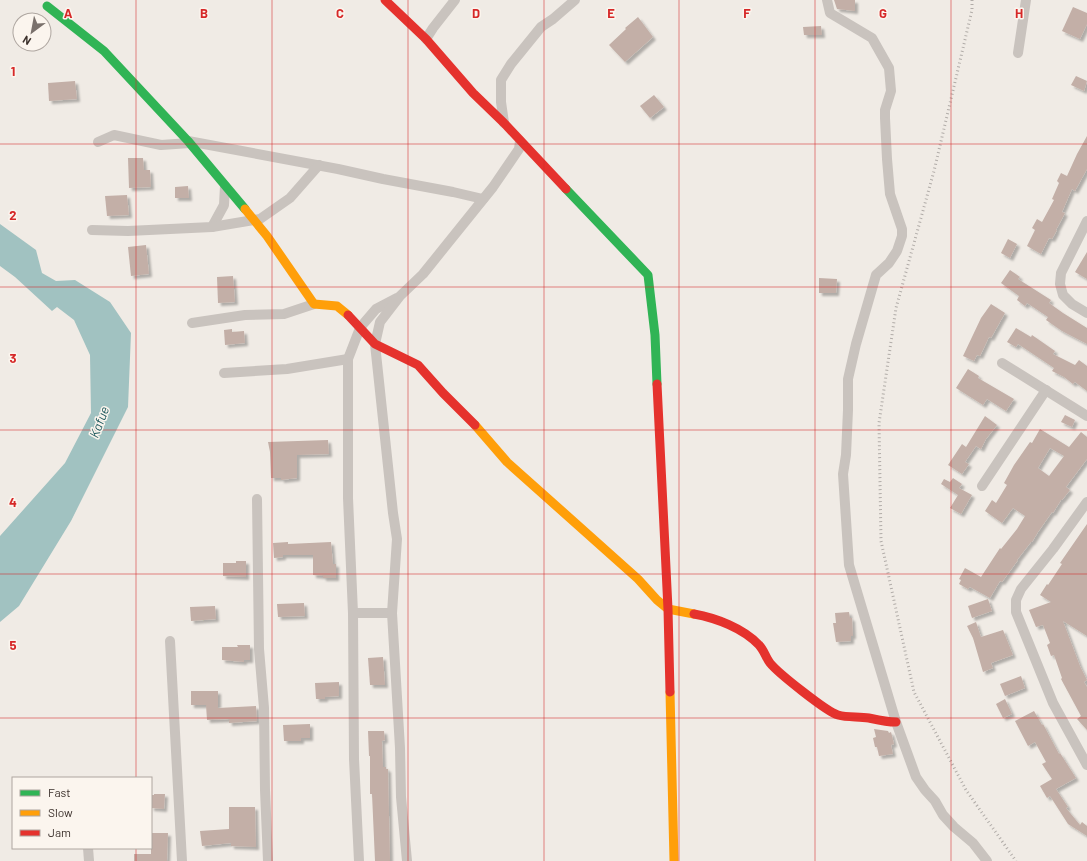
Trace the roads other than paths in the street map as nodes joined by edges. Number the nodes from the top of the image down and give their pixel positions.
1 (385, 0) edge
2 (455, 0) edge
3 (575, 0) edge
4 (828, 0) edge
5 (1026, 0) edge
6 (47, 6) dead end
7 (426, 39) junction
8 (1018, 53) dead end
9 (504, 123) junction
10 (520, 140) junction
11 (98, 142) dead end
12 (189, 142) junction
13 (219, 147) junction
14 (206, 163) junction
15 (319, 165) junction
16 (225, 186) junction
17 (484, 199) junction
18 (253, 220) junction
19 (1087, 221) edge
20 (212, 227) junction
21 (92, 230) dead end
22 (400, 296) junction
23 (314, 304) junction
24 (1087, 313) edge
25 (192, 323) dead end
26 (360, 328) junction
27 (375, 344) junction
28 (348, 359) junction
29 (1002, 363) dead end
30 (224, 373) dead end
31 (1046, 390) junction
32 (1087, 416) edge
33 (982, 486) dead end
34 (258, 499) dead end
35 (1087, 502) edge
36 (668, 609) junction
37 (353, 613) junction
38 (392, 613) junction
39 (170, 641) dead end
40 (896, 722) junction
41 (1087, 765) edge
42 (88, 849) edge
43 (89, 861) edge
44 (182, 861) edge
45 (268, 861) edge
46 (359, 861) edge
47 (407, 861) edge
48 (674, 861) edge
49 (987, 861) edge

1 - 7 street
2 - 7 street
3 - 9 street
4 - 40 street
5 - 8 street
6 - 12 street
7 - 9 street
9 - 10 street
10 - 17 street
10 - 36 street
11 - 12 street
12 - 13 street
12 - 14 street
13 - 14 street
13 - 15 street
14 - 16 street
15 - 17 street
15 - 18 street
16 - 18 street
16 - 20 street
17 - 22 street
18 - 20 street
18 - 23 street
19 - 24 street
20 - 21 street
22 - 26 street
22 - 27 street
23 - 25 street
23 - 26 street
26 - 27 street
26 - 28 street
27 - 36 street
27 - 38 street
28 - 30 street
28 - 37 street
29 - 31 street
31 - 32 street
31 - 33 street
34 - 45 street
35 - 41 street
36 - 40 street
36 - 48 street
37 - 38 street
37 - 46 street
38 - 47 street
39 - 44 street
40 - 49 street
42 - 43 street

